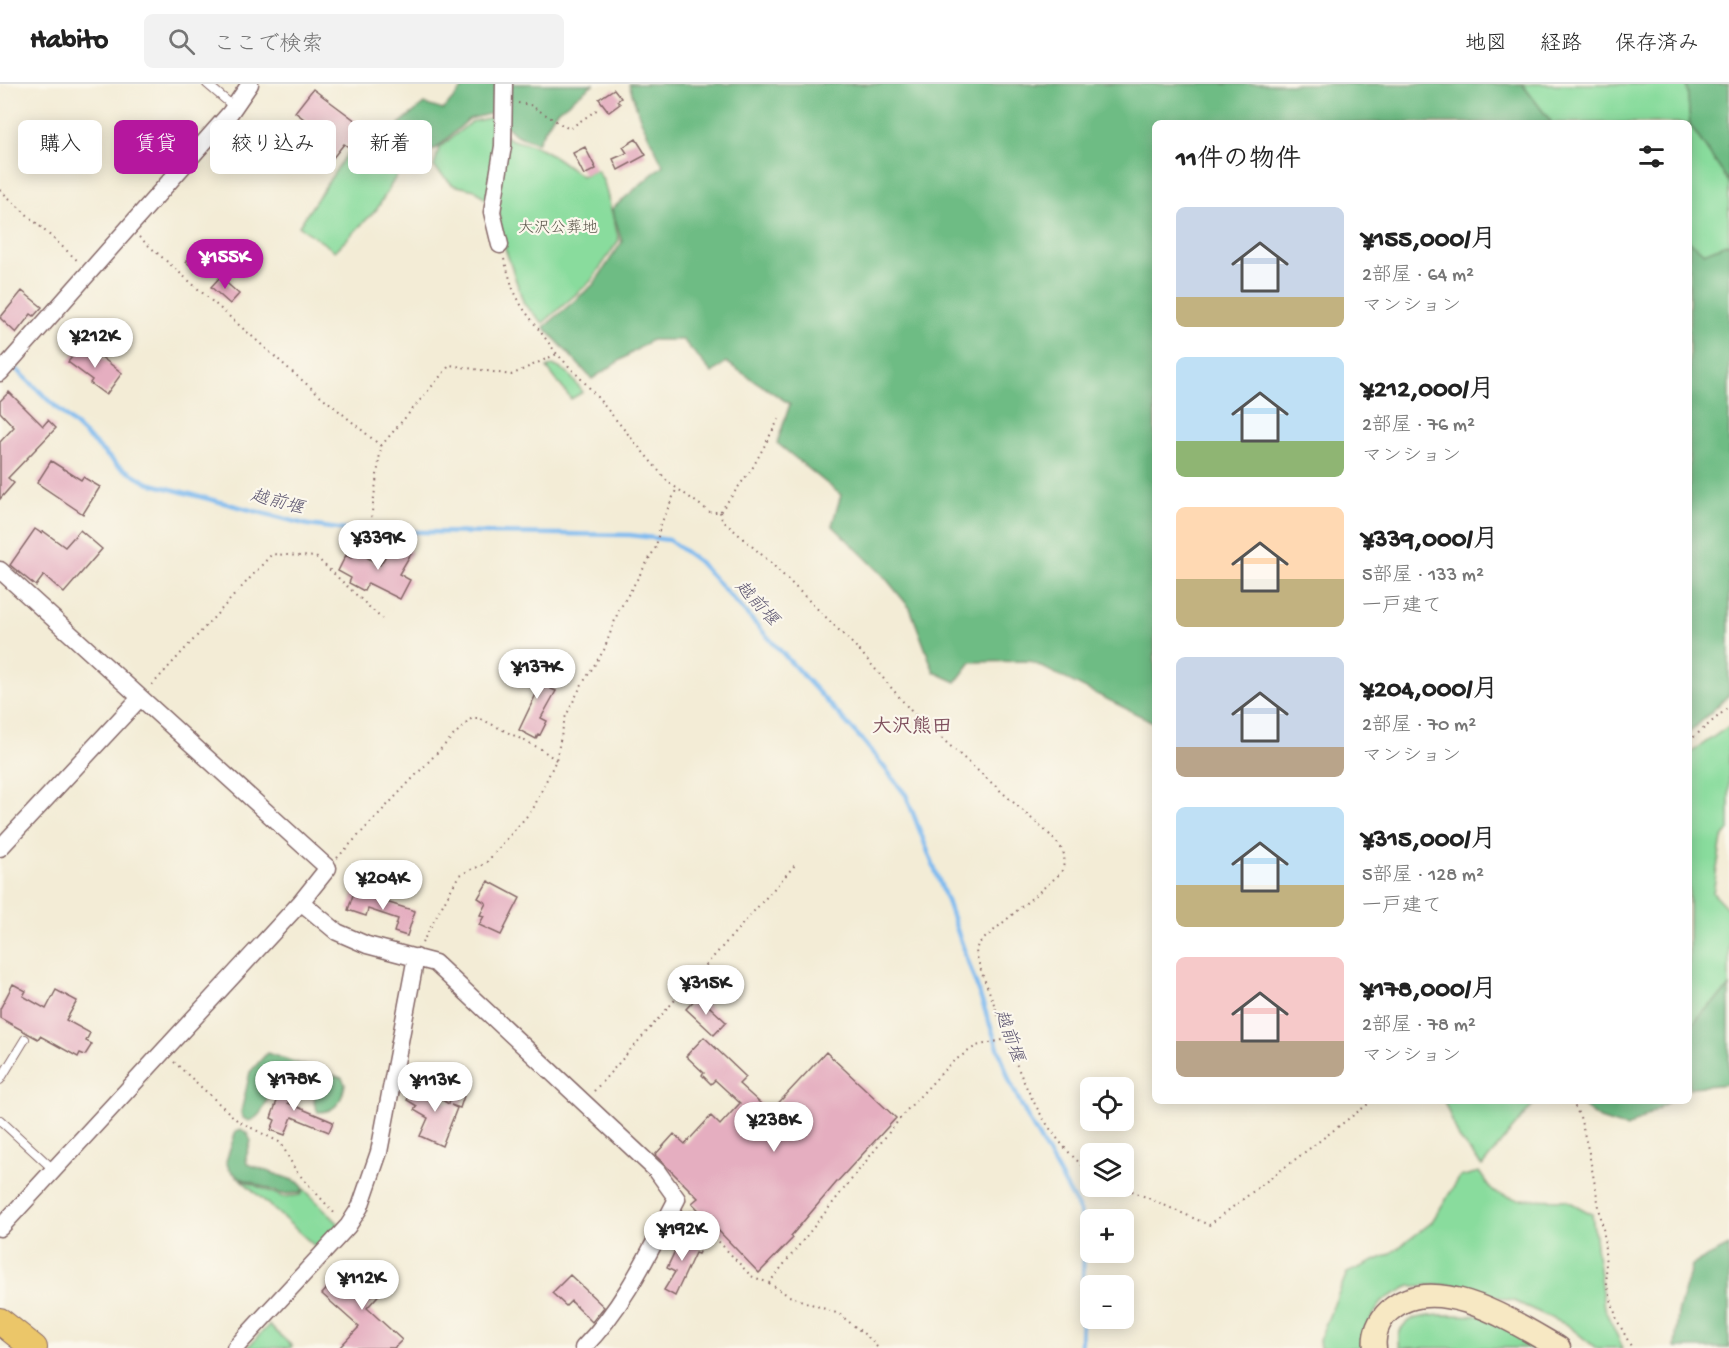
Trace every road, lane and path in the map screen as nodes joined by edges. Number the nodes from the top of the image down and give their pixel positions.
1 (207, 84) edge
2 (250, 84) edge
3 (504, 92) edge
4 (234, 107) junction
5 (598, 109) dead end
6 (0, 190) edge
7 (128, 227) junction
8 (500, 245) joint
9 (89, 271) junction
10 (557, 354) junction
11 (6, 366) edge
12 (781, 415) dead end
13 (381, 446) junction
14 (677, 488) junction
15 (720, 512) junction
16 (371, 519) dead end
17 (0, 570) edge
18 (382, 619) dead end
19 (140, 698) junction
20 (1729, 707) edge
21 (1692, 738) edge
22 (556, 760) junction
23 (0, 848) edge
24 (795, 865) dead end
25 (328, 868) junction
26 (301, 902) junction
27 (416, 957) junction
28 (25, 1039) dead end
29 (1007, 1039) junction
30 (164, 1052) junction
31 (0, 1080) edge
32 (584, 1102) junction
33 (1368, 1104) edge
34 (1574, 1104) edge
35 (0, 1120) edge
36 (1080, 1164) edge
37 (54, 1170) junction
38 (1134, 1192) edge
39 (677, 1198) junction
40 (348, 1226) junction
41 (0, 1228) edge
42 (769, 1283) junction
43 (0, 1321) edge
44 (34, 1348) edge
45 (236, 1348) edge
46 (583, 1348) edge
47 (878, 1348) edge
48 (1375, 1348) edge
49 (1559, 1348) edge
50 (1632, 1348) edge

1 - 4 lane
2 - 4 street
3 - 5 path
3 - 8 street
4 - 7 street
6 - 9 path
7 - 9 street
7 - 13 path
8 - 10 path
9 - 11 street
10 - 13 path
10 - 14 path
12 - 15 path
13 - 16 path
14 - 15 path
14 - 22 path
15 - 29 path
17 - 19 street
18 - 19 path
19 - 23 street
19 - 25 street
20 - 21 path
22 - 25 path
22 - 27 path
24 - 32 path
25 - 26 street
26 - 27 street
26 - 30 street
27 - 32 street
27 - 40 street
28 - 31 lane
29 - 36 path
29 - 42 path
30 - 37 street
30 - 40 path
32 - 39 street
33 - 38 path
34 - 50 path
35 - 37 lane
37 - 41 street
39 - 42 path
39 - 46 street
40 - 45 street
42 - 47 path
43 - 44 main road
48 - 49 street

